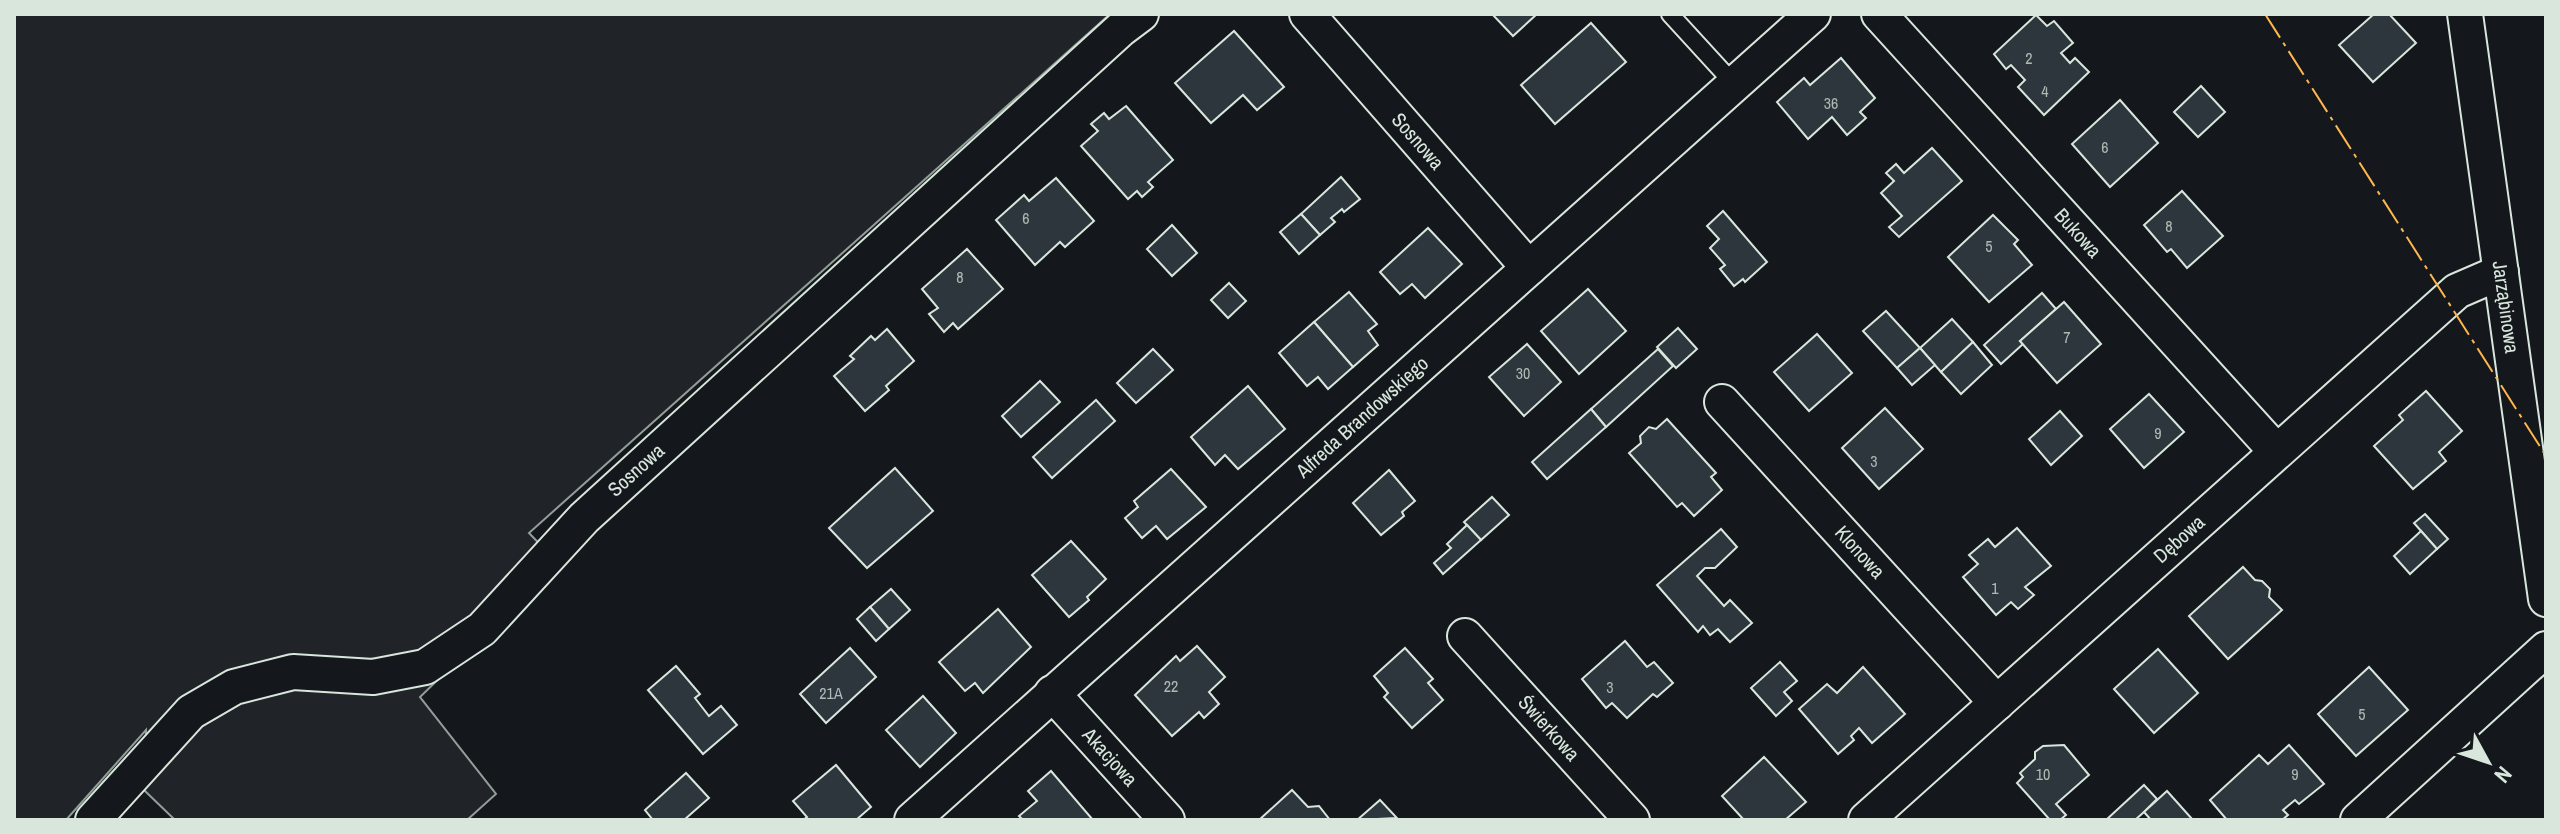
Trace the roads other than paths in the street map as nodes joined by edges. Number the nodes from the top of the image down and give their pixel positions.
1 (1141, 14) edge
2 (1307, 14) edge
3 (1670, 14) edge
4 (1813, 14) edge
5 (1879, 14) edge
6 (2465, 14) edge
7 (1735, 85) junction
8 (1529, 268) junction
9 (2501, 272) junction
10 (1722, 402) dead end
11 (2276, 451) junction
12 (2546, 599) edge
13 (1465, 636) dead end
14 (2546, 649) edge
15 (1052, 693) junction
16 (1997, 703) junction
17 (93, 820) edge
18 (912, 820) edge
19 (1167, 820) edge
20 (1632, 820) edge
21 (1866, 820) edge
22 (2358, 820) edge

1 - 17 street, Sosnowa
2 - 8 street, Sosnowa
3 - 7 lane
4 - 7 street, Alfreda Brandowskiego
5 - 11 street, Bukowa
6 - 9 street, Jarząbinowa
7 - 8 street, Alfreda Brandowskiego
8 - 15 street, Alfreda Brandowskiego
9 - 11 street, Dębowa
9 - 12 street, Jarząbinowa
10 - 16 street, Klonowa
11 - 16 street, Dębowa
13 - 20 street, Świerkowa
14 - 22 street
15 - 18 street, Alfreda Brandowskiego
15 - 19 street, Akacjowa
16 - 21 street, Dębowa

